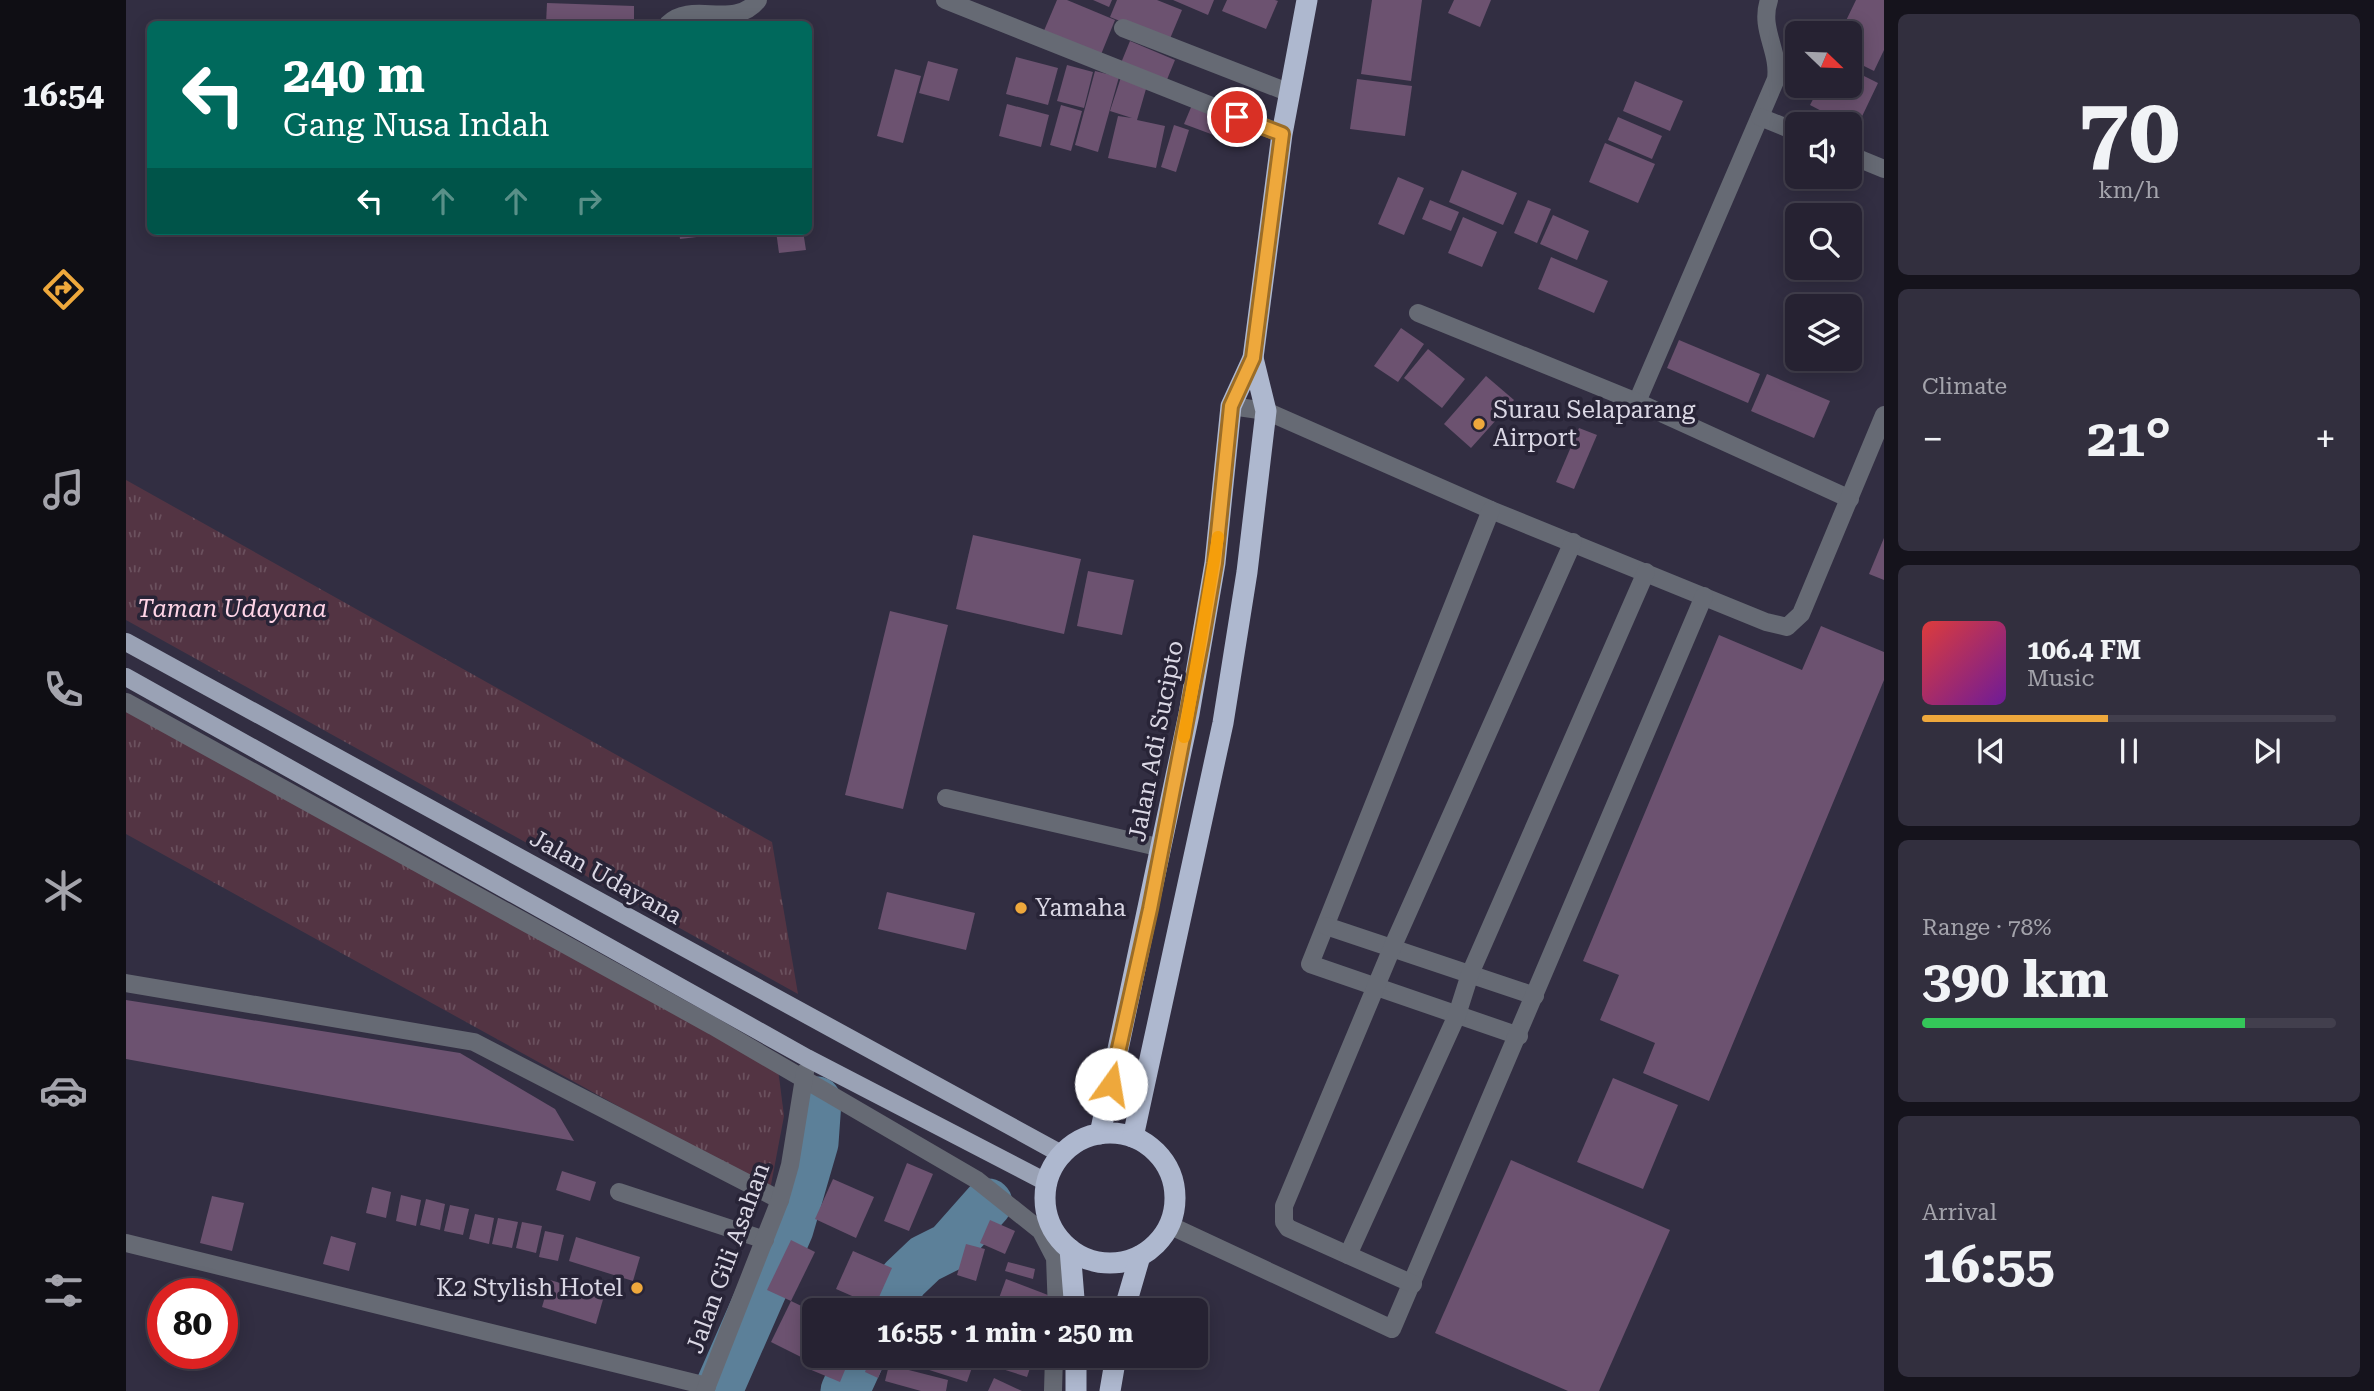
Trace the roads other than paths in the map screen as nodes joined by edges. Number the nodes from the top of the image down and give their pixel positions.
1 (758, 0) edge
2 (945, 0) edge
3 (1307, 0) edge
4 (1769, 0) edge
5 (672, 21) edge
6 (1123, 28) dead end
7 (1290, 93) junction
8 (1760, 117) junction
9 (1785, 127) edge
10 (1282, 134) junction
11 (1862, 160) edge
12 (1884, 169) edge
13 (1418, 313) dead end
14 (1253, 358) junction
15 (1637, 402) junction
16 (1231, 406) junction
17 (1266, 411) junction
18 (1884, 415) edge
19 (1850, 499) junction
20 (1491, 510) junction
21 (1573, 542) junction
22 (1646, 572) junction
23 (1704, 596) junction
24 (126, 642) edge
25 (126, 677) edge
26 (126, 702) edge
27 (946, 798) dead end
28 (1162, 848) junction
29 (1326, 926) junction
30 (1392, 948) junction
31 (1471, 974) junction
32 (126, 983) edge
33 (1376, 987) junction
34 (1535, 996) junction
35 (1457, 1015) junction
36 (1519, 1037) junction
37 (807, 1058) junction
38 (804, 1080) junction
39 (1101, 1134) junction
40 (1133, 1137) junction
41 (1063, 1154) junction
42 (1048, 1183) junction
43 (619, 1192) dead end
44 (780, 1200) junction
45 (1169, 1225) junction
46 (765, 1240) junction
47 (126, 1243) edge
48 (1070, 1249) junction
49 (1348, 1255) junction
50 (1140, 1256) junction
51 (1413, 1284) junction
52 (1057, 1298) edge
53 (1074, 1298) edge
54 (1128, 1298) edge
55 (1054, 1368) edge
56 (1076, 1368) edge
57 (1114, 1368) edge
58 (706, 1389) edge
59 (1053, 1391) edge
60 (1076, 1391) edge
61 (1110, 1391) edge

1 - 5 street
2 - 10 street
3 - 7 highway, Jalan Adi Sucipto
4 - 8 street
6 - 7 street
7 - 10 highway, Jalan Adi Sucipto
8 - 9 street
8 - 15 street
10 - 14 highway, Jalan Adi Sucipto
11 - 12 street
13 - 15 street
14 - 16 highway, Jalan Adi Sucipto
14 - 17 highway, Jalan Adi Sucipto
15 - 19 street
16 - 17 street
16 - 28 highway, Jalan Adi Sucipto
17 - 20 street
17 - 40 highway, Jalan Adi Sucipto
18 - 19 street
19 - 23 street
20 - 21 street
20 - 29 street
21 - 22 street
21 - 30 street
22 - 23 street
22 - 31 street
23 - 34 street
24 - 41 main road, Jalan Udayana
25 - 37 main road
26 - 38 street
27 - 28 street
28 - 39 highway, Jalan Adi Sucipto
29 - 30 street
29 - 33 street
30 - 31 street
30 - 33 street
31 - 34 street
31 - 35 street
32 - 44 street
33 - 35 street
33 - 49 street
34 - 36 street
35 - 36 street
35 - 49 street
36 - 51 street
37 - 38 street, Jalan Gili Asahan
37 - 42 main road
38 - 44 street, Jalan Gili Asahan
38 - 52 street
39 - 40 highway
39 - 41 highway
40 - 45 highway
41 - 42 highway
42 - 48 highway
43 - 46 street
44 - 46 street, Jalan Gili Asahan
45 - 50 highway
45 - 51 street
46 - 58 street, Jalan Gili Asahan
47 - 58 street
48 - 50 highway
48 - 53 highway
49 - 51 street
50 - 54 highway
55 - 59 street
56 - 60 highway
57 - 61 highway

